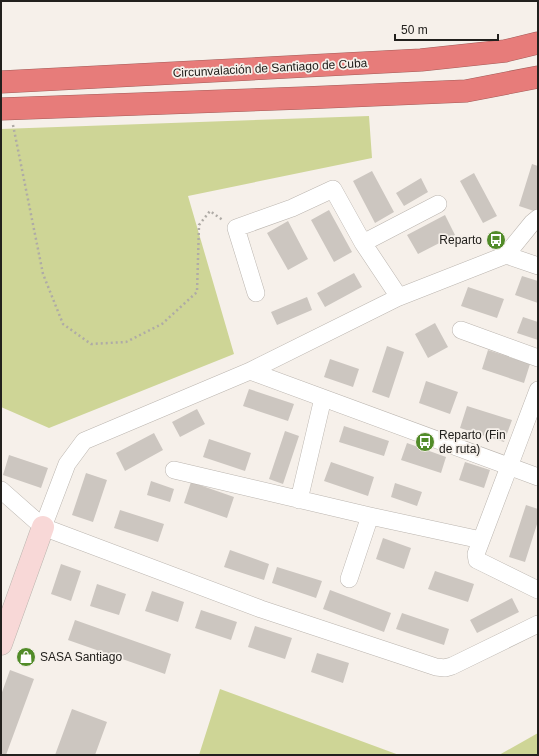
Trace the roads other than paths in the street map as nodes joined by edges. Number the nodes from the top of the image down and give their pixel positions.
1 (538, 43) edge
2 (538, 77) edge
3 (1, 82) edge
4 (6, 109) edge
5 (438, 204) dead end
6 (538, 218) edge
7 (363, 243) junction
8 (506, 256) junction
9 (538, 266) edge
10 (256, 293) dead end
11 (400, 297) junction
12 (460, 330) dead end
13 (538, 358) edge
14 (250, 371) junction
15 (538, 390) edge
16 (323, 398) junction
17 (509, 466) junction
18 (174, 470) dead end
19 (538, 477) edge
20 (1, 490) edge
21 (299, 500) junction
22 (370, 516) junction
23 (43, 527) junction
24 (481, 540) junction
25 (350, 579) dead end
26 (538, 590) edge
27 (538, 624) edge
28 (1, 644) edge

1 - 3 highway, Circunvalación de Santiago de Cuba
2 - 4 highway
5 - 7 street
6 - 8 street
7 - 10 street
7 - 11 street
8 - 9 street
8 - 11 street
11 - 14 street
12 - 13 street
14 - 16 street
14 - 23 street
15 - 17 street
16 - 17 street
16 - 21 street
17 - 19 street
17 - 24 street
18 - 21 street
20 - 23 street
21 - 22 street
22 - 24 street
22 - 25 street
23 - 27 street
23 - 28 street
24 - 26 street

